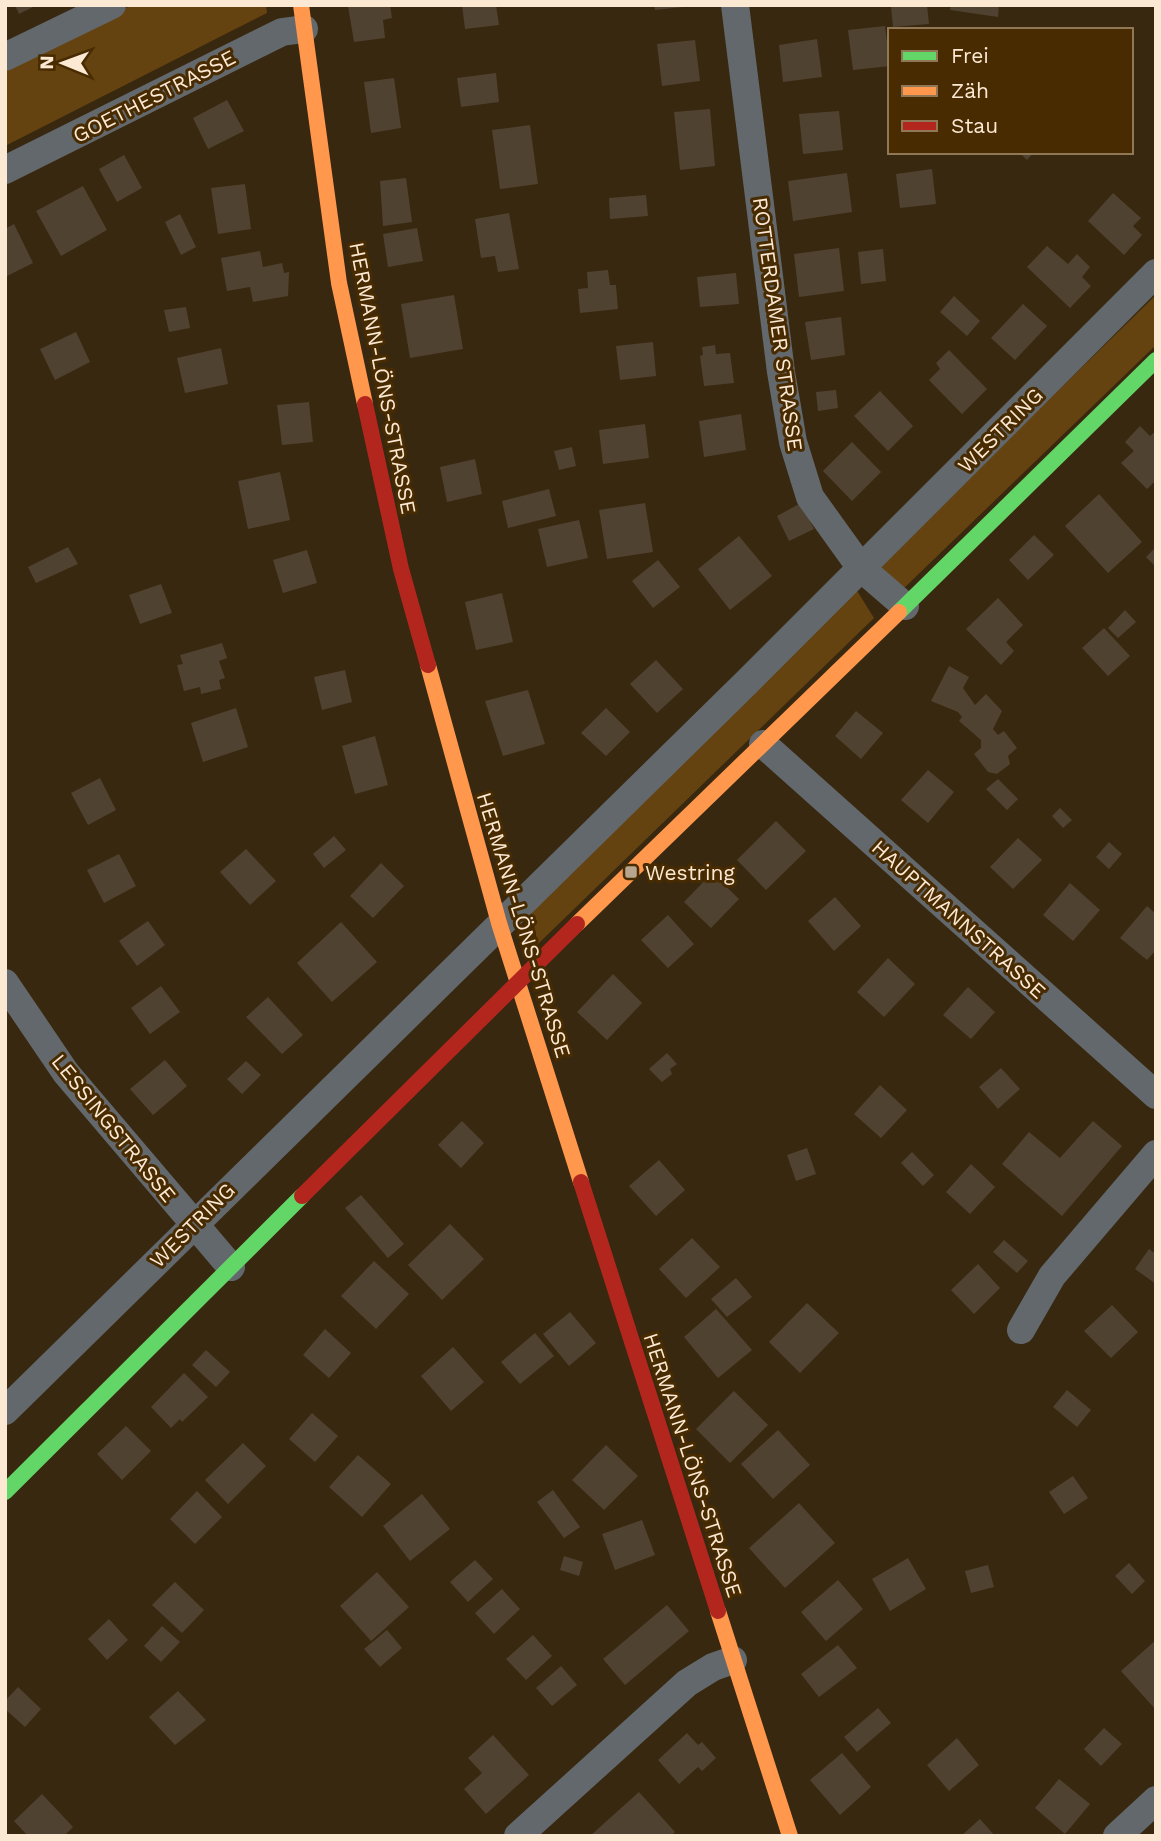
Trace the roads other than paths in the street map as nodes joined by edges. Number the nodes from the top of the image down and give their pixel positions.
1 (112, 5) edge
2 (734, 5) edge
3 (302, 17) edge
4 (5, 57) edge
5 (5, 170) edge
6 (1156, 273) edge
7 (1156, 360) edge
8 (861, 568) junction
9 (905, 606) junction
10 (763, 744) junction
11 (499, 923) junction
12 (517, 982) junction
13 (5, 983) edge
14 (1156, 1095) edge
15 (1156, 1154) edge
16 (192, 1225) junction
17 (231, 1268) junction
18 (1021, 1330) dead end
19 (5, 1411) edge
20 (5, 1492) edge
21 (733, 1660) junction
22 (1153, 1808) edge
23 (518, 1836) edge
24 (790, 1836) edge
25 (1117, 1836) edge

1 - 4 street
2 - 8 street, ROTTERDAMER STRASSE
3 - 5 street, GOETHESTRASSE
3 - 11 street, HERMANN-LÖNS-STRASSE
6 - 8 street, WESTRING
7 - 9 street
8 - 9 street, ROTTERDAMER STRASSE
8 - 11 street, WESTRING
9 - 10 street
10 - 12 street
10 - 14 street, HAUPTMANNSTRASSE
11 - 12 street, HERMANN-LÖNS-STRASSE
11 - 16 street, WESTRING
12 - 17 street
12 - 21 street, HERMANN-LÖNS-STRASSE
13 - 16 street, LESSINGSTRASSE
15 - 18 street
16 - 17 street, LESSINGSTRASSE
16 - 19 street, WESTRING
17 - 20 street
21 - 23 street
21 - 24 street, HERMANN-LÖNS-STRASSE
22 - 25 street

